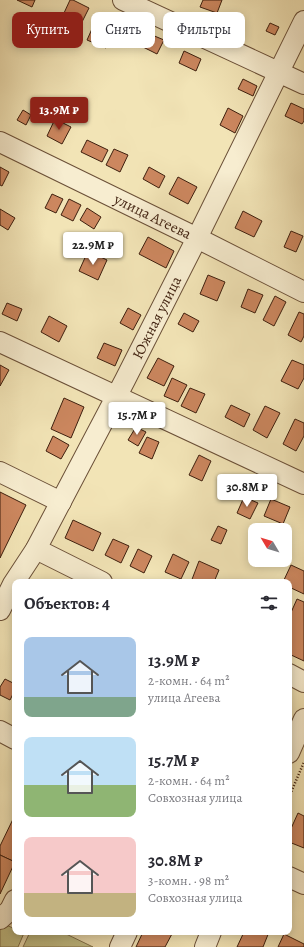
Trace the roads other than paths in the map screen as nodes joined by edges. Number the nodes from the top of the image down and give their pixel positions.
1 (123, 0) edge
2 (304, 21) edge
3 (279, 72) junction
4 (304, 84) edge
5 (0, 142) edge
6 (197, 238) junction
7 (304, 292) edge
8 (0, 342) edge
9 (116, 396) junction
10 (0, 472) edge
11 (304, 484) edge
12 (61, 502) junction
13 (36, 549) junction
14 (15, 579) edge
15 (96, 579) edge
16 (12, 584) edge
17 (0, 610) edge
18 (292, 676) edge
19 (304, 682) edge
20 (304, 719) edge
21 (0, 731) edge
22 (12, 737) edge
23 (292, 746) edge
24 (292, 878) edge
25 (304, 884) edge
26 (12, 906) edge
27 (0, 919) edge
28 (126, 935) edge
29 (210, 935) edge
30 (120, 947) edge
31 (205, 947) edge

1 - 3 street
2 - 3 street, Южная улица
3 - 4 street
3 - 6 street, Южная улица
5 - 6 street, улица Агеева
6 - 7 street, улица Агеева
6 - 9 street, Южная улица
8 - 9 street
9 - 11 street
9 - 12 street, Южная улица
10 - 12 street
12 - 13 street, Южная улица
13 - 14 street, Южная улица
13 - 15 street
16 - 17 street, Южная улица
18 - 19 street
20 - 23 street
21 - 22 street
24 - 25 street
26 - 27 street
28 - 30 street
29 - 31 street

